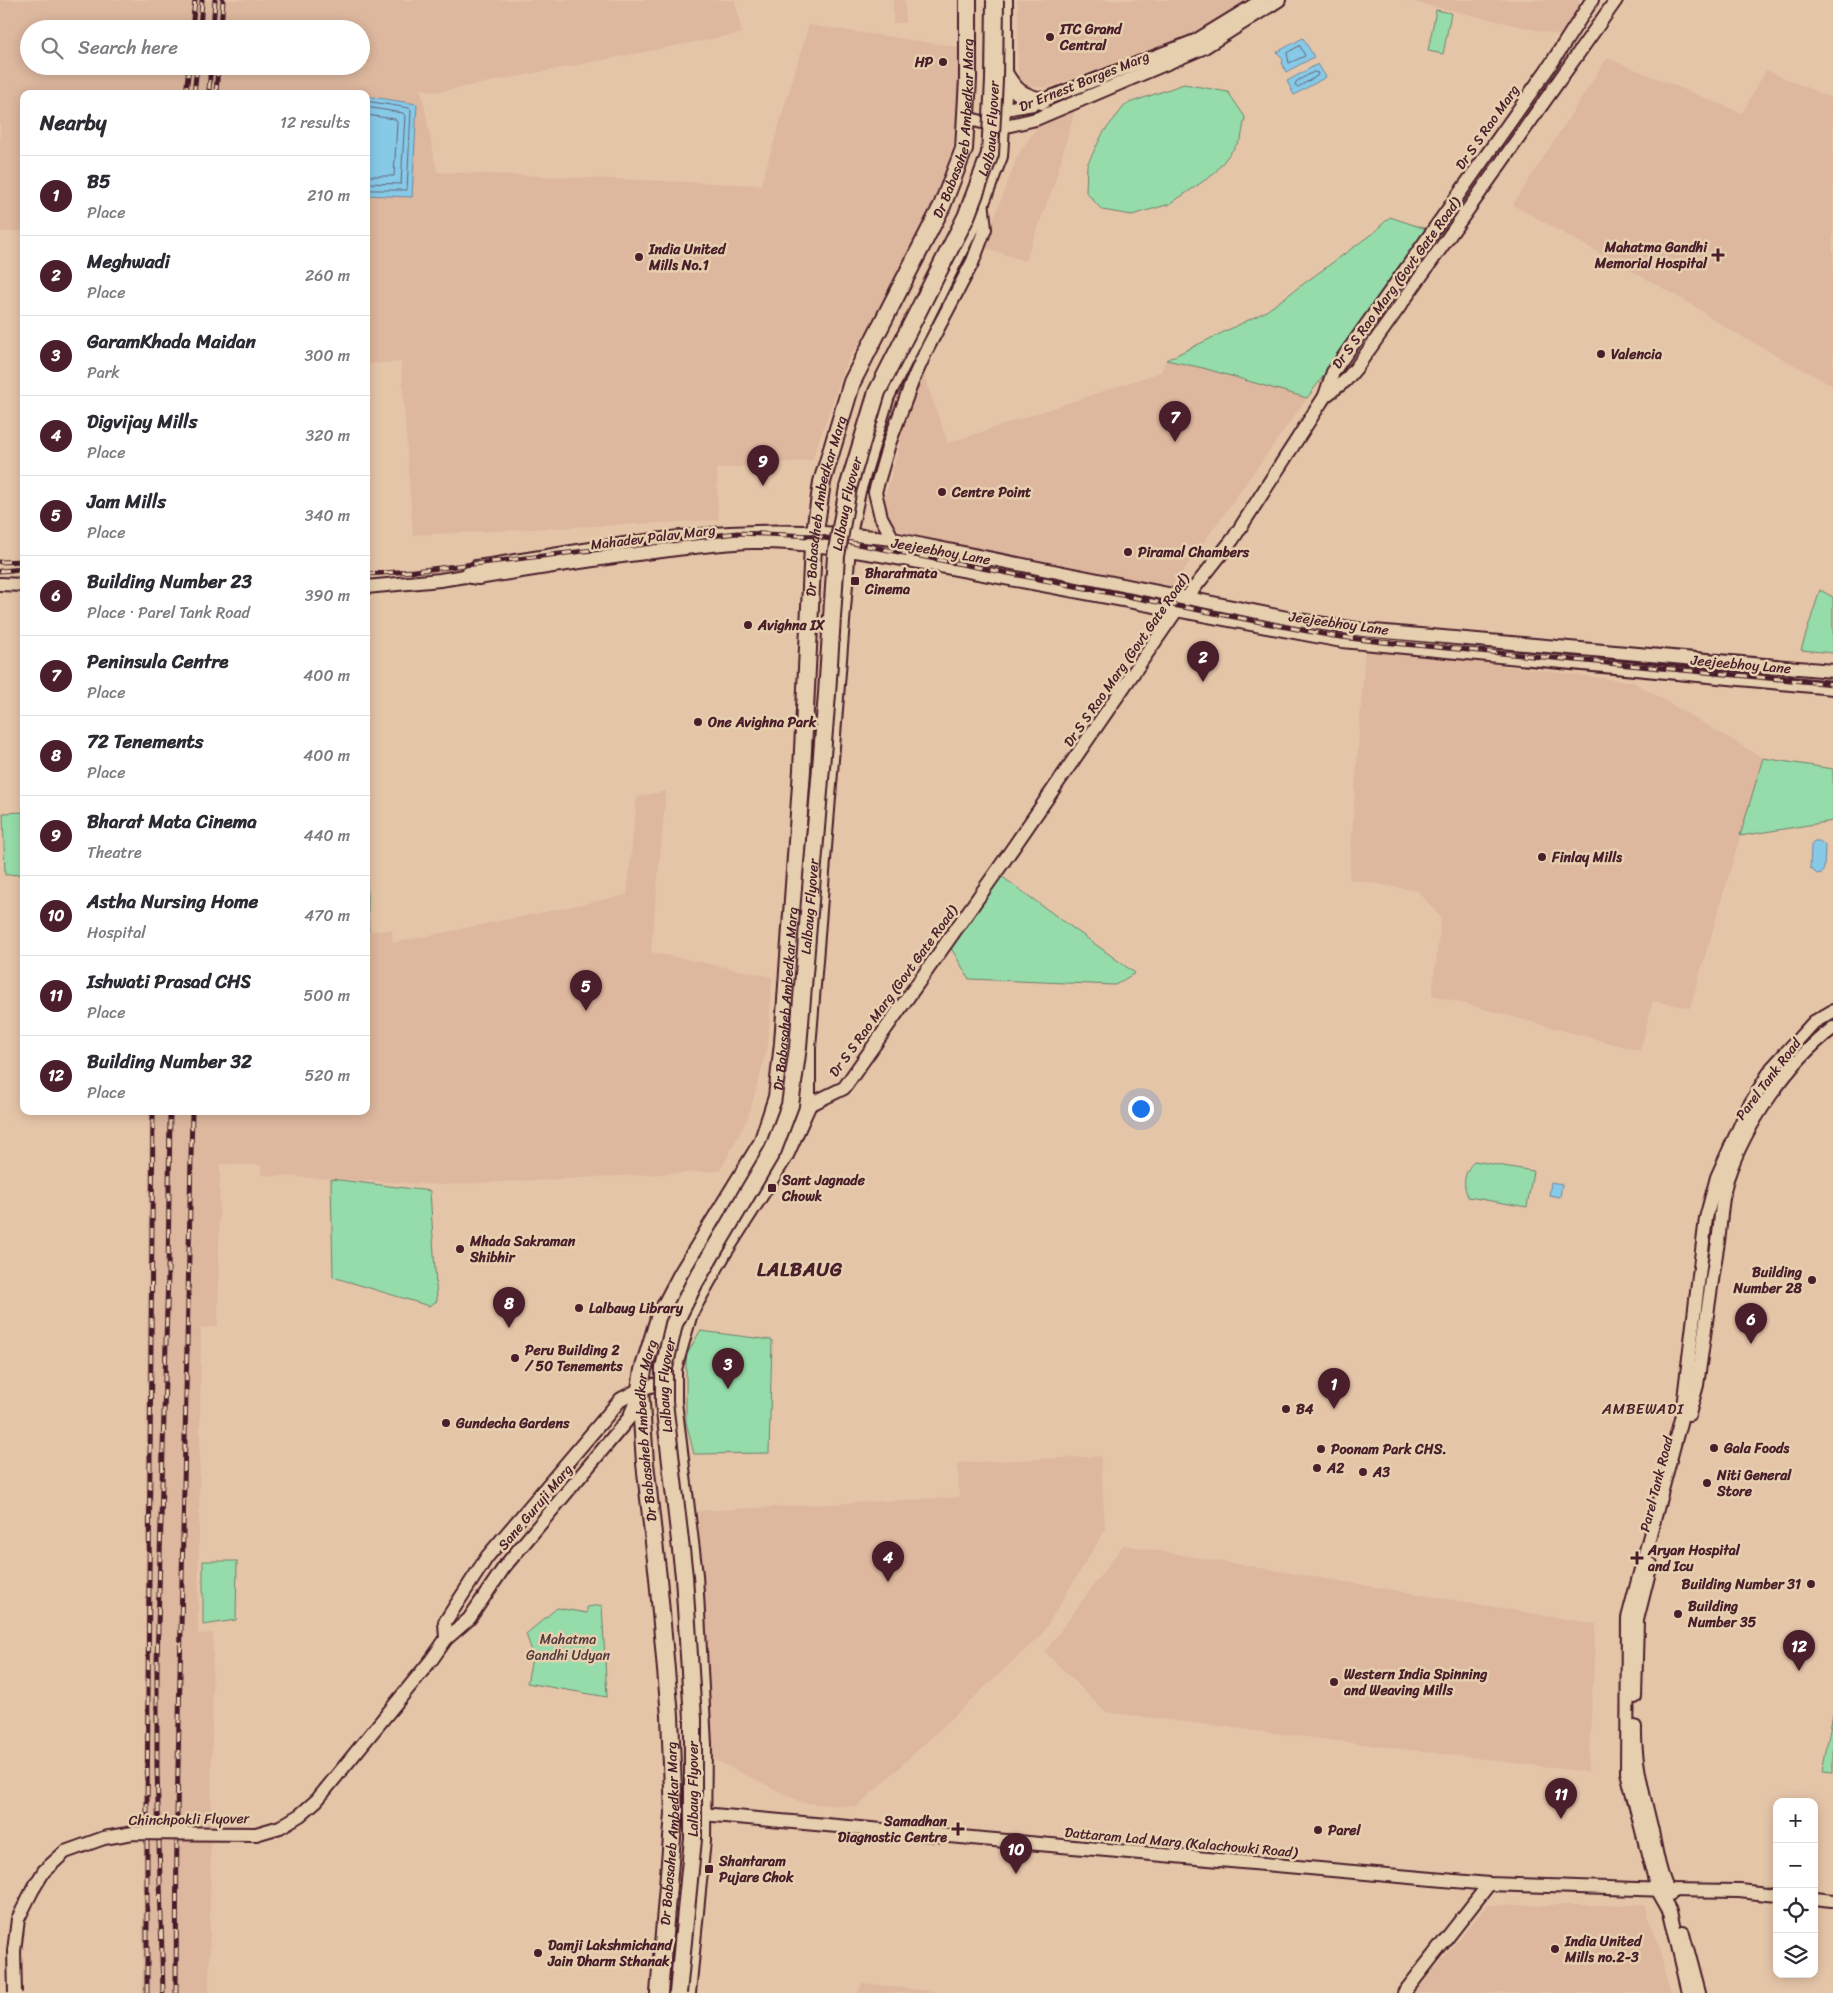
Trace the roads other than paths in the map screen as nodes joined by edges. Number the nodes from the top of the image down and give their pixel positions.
1 (968, 0) edge
2 (988, 0) edge
3 (995, 0) edge
4 (1004, 0) edge
5 (1262, 0) edge
6 (1279, 0) edge
7 (1592, 0) edge
8 (1616, 0) edge
9 (1234, 23) junction
10 (1004, 73) junction
11 (1038, 102) junction
12 (1002, 109) junction
13 (966, 118) junction
14 (1036, 119) junction
15 (1002, 126) junction
16 (982, 200) junction
17 (1325, 396) junction
18 (814, 539) junction
19 (893, 539) junction
20 (847, 542) junction
21 (0, 584) edge
22 (20, 585) edge
23 (370, 587) edge
24 (1186, 597) junction
25 (1176, 611) junction
26 (1305, 627) junction
27 (1601, 650) junction
28 (1599, 666) junction
29 (1833, 671) edge
30 (1833, 688) edge
31 (1833, 1011) edge
32 (1833, 1028) edge
33 (808, 1106) junction
34 (674, 1379) junction
35 (640, 1389) junction
36 (446, 1639) junction
37 (674, 1814) junction
38 (702, 1814) junction
39 (1489, 1884) junction
40 (1662, 1890) junction
41 (1773, 1895) edge
42 (1818, 1899) edge
43 (1833, 1901) edge
44 (15, 1993) edge
45 (659, 1993) edge
46 (671, 1993) edge
47 (678, 1993) edge
48 (687, 1993) edge
49 (1404, 1993) edge
50 (1689, 1993) edge
51 (1699, 1993) edge

1 - 13 highway, Dr Babasaheb Ambedkar Marg
2 - 46 highway, Lalbaug Flyover
3 - 47 highway, Lalbaug Flyover, bridge
4 - 10 highway, Dr Babasaheb Ambedkar Marg
5 - 9 main road, Dr Ernest Borges Marg
6 - 9 main road, Dr Ernest Borges Marg
7 - 17 main road, Dr S S Rao Marg
8 - 17 main road, Dr S S Rao Marg (Govt Gate Road)
9 - 11 main road, Dr Ernest Borges Marg
9 - 14 main road, Dr Ernest Borges Marg
10 - 11 highway
10 - 12 highway, Dr Babasaheb Ambedkar Marg
11 - 12 main road, Dr Ernest Borges Marg
11 - 14 main road
12 - 13 main road, Dr Ernest Borges Marg
12 - 15 highway, Dr Babasaheb Ambedkar Marg
13 - 15 main road, Dr Ernest Borges Marg
13 - 18 highway, Dr Babasaheb Ambedkar Marg
14 - 15 main road, Dr Ernest Borges Marg
15 - 16 highway, Dr Babasaheb Ambedkar Marg
16 - 19 main road
16 - 20 highway, Dr Babasaheb Ambedkar Marg
17 - 24 main road, Dr S S Rao Marg (Govt Gate Road)
18 - 20 main road
18 - 23 main road
18 - 35 highway, Dr Babasaheb Ambedkar Marg
19 - 20 main road, Jeejeebhoy Lane
19 - 24 main road, Jeejeebhoy Lane
20 - 25 main road, Jeejeebhoy Lane
20 - 33 highway, Dr Babasaheb Ambedkar Marg
21 - 22 main road
24 - 25 main road, Dr S S Rao Marg (Govt Gate Road)
24 - 26 main road, Jeejeebhoy Lane
25 - 26 main road, Jeejeebhoy Lane
25 - 33 main road, Dr S S Rao Marg (Govt Gate Road)
26 - 27 main road
26 - 28 main road, Jeejeebhoy Lane
27 - 28 main road
27 - 29 main road
28 - 30 main road, Jeejeebhoy Lane
31 - 40 main road
32 - 40 main road, Parel Tank Road
33 - 34 highway, Dr Babasaheb Ambedkar Marg
34 - 35 main road
34 - 38 highway, Dr Babasaheb Ambedkar Marg
35 - 36 main road, Sane Guruji Marg
35 - 36 main road
35 - 37 highway, Dr Babasaheb Ambedkar Marg
36 - 44 main road, Chinchpokli Flyover, bridge
37 - 38 main road, Dattaram Lad Marg (Kalachowki Road)
37 - 45 highway, Dr Babasaheb Ambedkar Marg
38 - 39 main road, Dattaram Lad Marg (Kalachowki Road)
38 - 48 highway, Dr Babasaheb Ambedkar Marg
39 - 40 main road, Dattaram Lad Marg (Kalachowki Road)
39 - 49 main road
40 - 41 main road, Dattaram Lad Marg (Kalachowki Road)
40 - 50 main road
40 - 51 main road
42 - 43 main road

